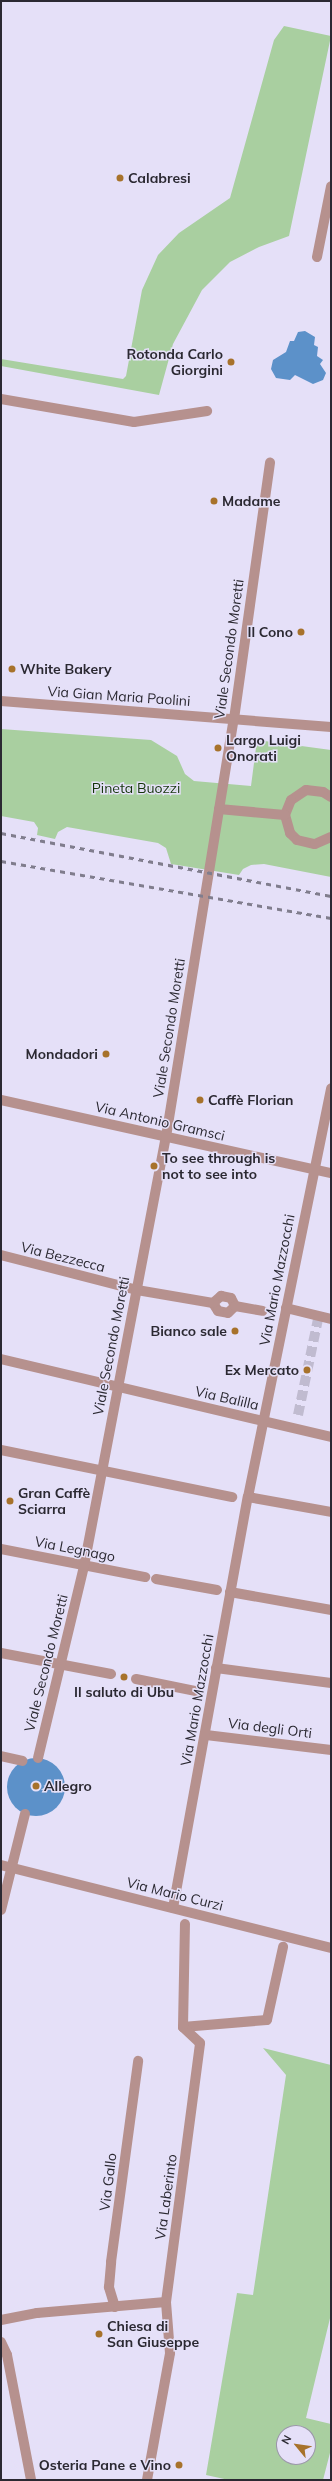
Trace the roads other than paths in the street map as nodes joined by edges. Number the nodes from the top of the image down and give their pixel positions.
1 (331, 186) edge
2 (317, 257) dead end
3 (1, 399) edge
4 (207, 411) dead end
5 (270, 463) dead end
6 (1, 701) edge
7 (234, 719) junction
8 (331, 727) edge
9 (331, 797) edge
10 (219, 809) junction
11 (285, 815) junction
12 (331, 837) edge
13 (331, 1088) edge
14 (1, 1100) edge
15 (166, 1137) junction
16 (312, 1168) junction
17 (331, 1173) edge
18 (1, 1255) edge
19 (136, 1290) junction
20 (286, 1308) junction
21 (263, 1311) dead end
22 (331, 1318) edge
23 (1, 1360) edge
24 (117, 1387) junction
25 (263, 1421) junction
26 (331, 1437) edge
27 (1, 1450) edge
28 (100, 1472) junction
29 (232, 1497) dead end
30 (248, 1497) junction
31 (331, 1512) edge
32 (1, 1548) edge
33 (84, 1566) junction
34 (145, 1577) dead end
35 (156, 1579) dead end
36 (217, 1590) dead end
37 (230, 1592) junction
38 (331, 1610) edge
39 (1, 1653) edge
40 (61, 1665) junction
41 (216, 1668) junction
42 (111, 1674) dead end
43 (136, 1679) dead end
44 (331, 1683) edge
45 (200, 1692) dead end
46 (206, 1735) junction
47 (331, 1750) edge
48 (1, 1756) edge
49 (38, 1758) dead end
50 (22, 1761) dead end
51 (26, 1814) dead end
52 (1, 1865) edge
53 (12, 1868) junction
54 (173, 1908) junction
55 (1, 1910) edge
56 (185, 1924) dead end
57 (283, 1947) dead end
58 (331, 1948) edge
59 (183, 2028) junction
60 (138, 2061) dead end
61 (166, 2302) junction
62 (115, 2307) junction
63 (1, 2320) edge
64 (1, 2342) edge
65 (31, 2480) edge
66 (147, 2480) edge

1 - 2 street
3 - 4 street
5 - 7 street, Viale Secondo Moretti
6 - 7 street, Via Gian Maria Paolini
7 - 8 street, Via Gian Maria Paolini
7 - 10 street, Viale Secondo Moretti
9 - 11 street
10 - 11 street
10 - 15 street, Viale Secondo Moretti
11 - 12 street
13 - 16 street, Via Mario Mazzocchi
14 - 15 street, Via Antonio Gramsci
15 - 16 street, Via Antonio Gramsci
15 - 19 street, Viale Secondo Moretti
16 - 17 street, Via Antonio Gramsci
16 - 20 street, Via Mario Mazzocchi
18 - 19 street, Via Bezzecca
19 - 21 street, Via Bezzecca
19 - 24 street, Viale Secondo Moretti
20 - 22 street
20 - 25 street, Via Mario Mazzocchi
23 - 24 street, Via Balilla
24 - 25 street, Via Balilla
24 - 28 street, Viale Secondo Moretti
25 - 26 street, Via Balilla
25 - 30 street, Via Mario Mazzocchi
27 - 28 street
28 - 29 street
28 - 33 street, Viale Secondo Moretti
30 - 31 street
30 - 37 street, Via Mario Mazzocchi
32 - 33 street, Via Legnago
33 - 34 street, Via Legnago
33 - 40 street, Viale Secondo Moretti
35 - 36 street
37 - 38 street
37 - 41 street, Via Mario Mazzocchi
39 - 40 street
40 - 42 street
40 - 49 street, Viale Secondo Moretti
41 - 44 street
41 - 46 street, Via Mario Mazzocchi
43 - 45 street
46 - 47 street, Via degli Orti
46 - 54 street, Via Mario Mazzocchi
48 - 50 street
51 - 53 street
52 - 53 street, Via Mario Curzi
53 - 54 street, Via Mario Curzi
53 - 55 street
54 - 58 street, Via Mario Curzi
56 - 59 street
57 - 59 street
59 - 61 street, Via Laberinto
60 - 62 street, Via Gallo
61 - 62 street
61 - 66 street, Via Laberinto
62 - 63 street
64 - 65 street

